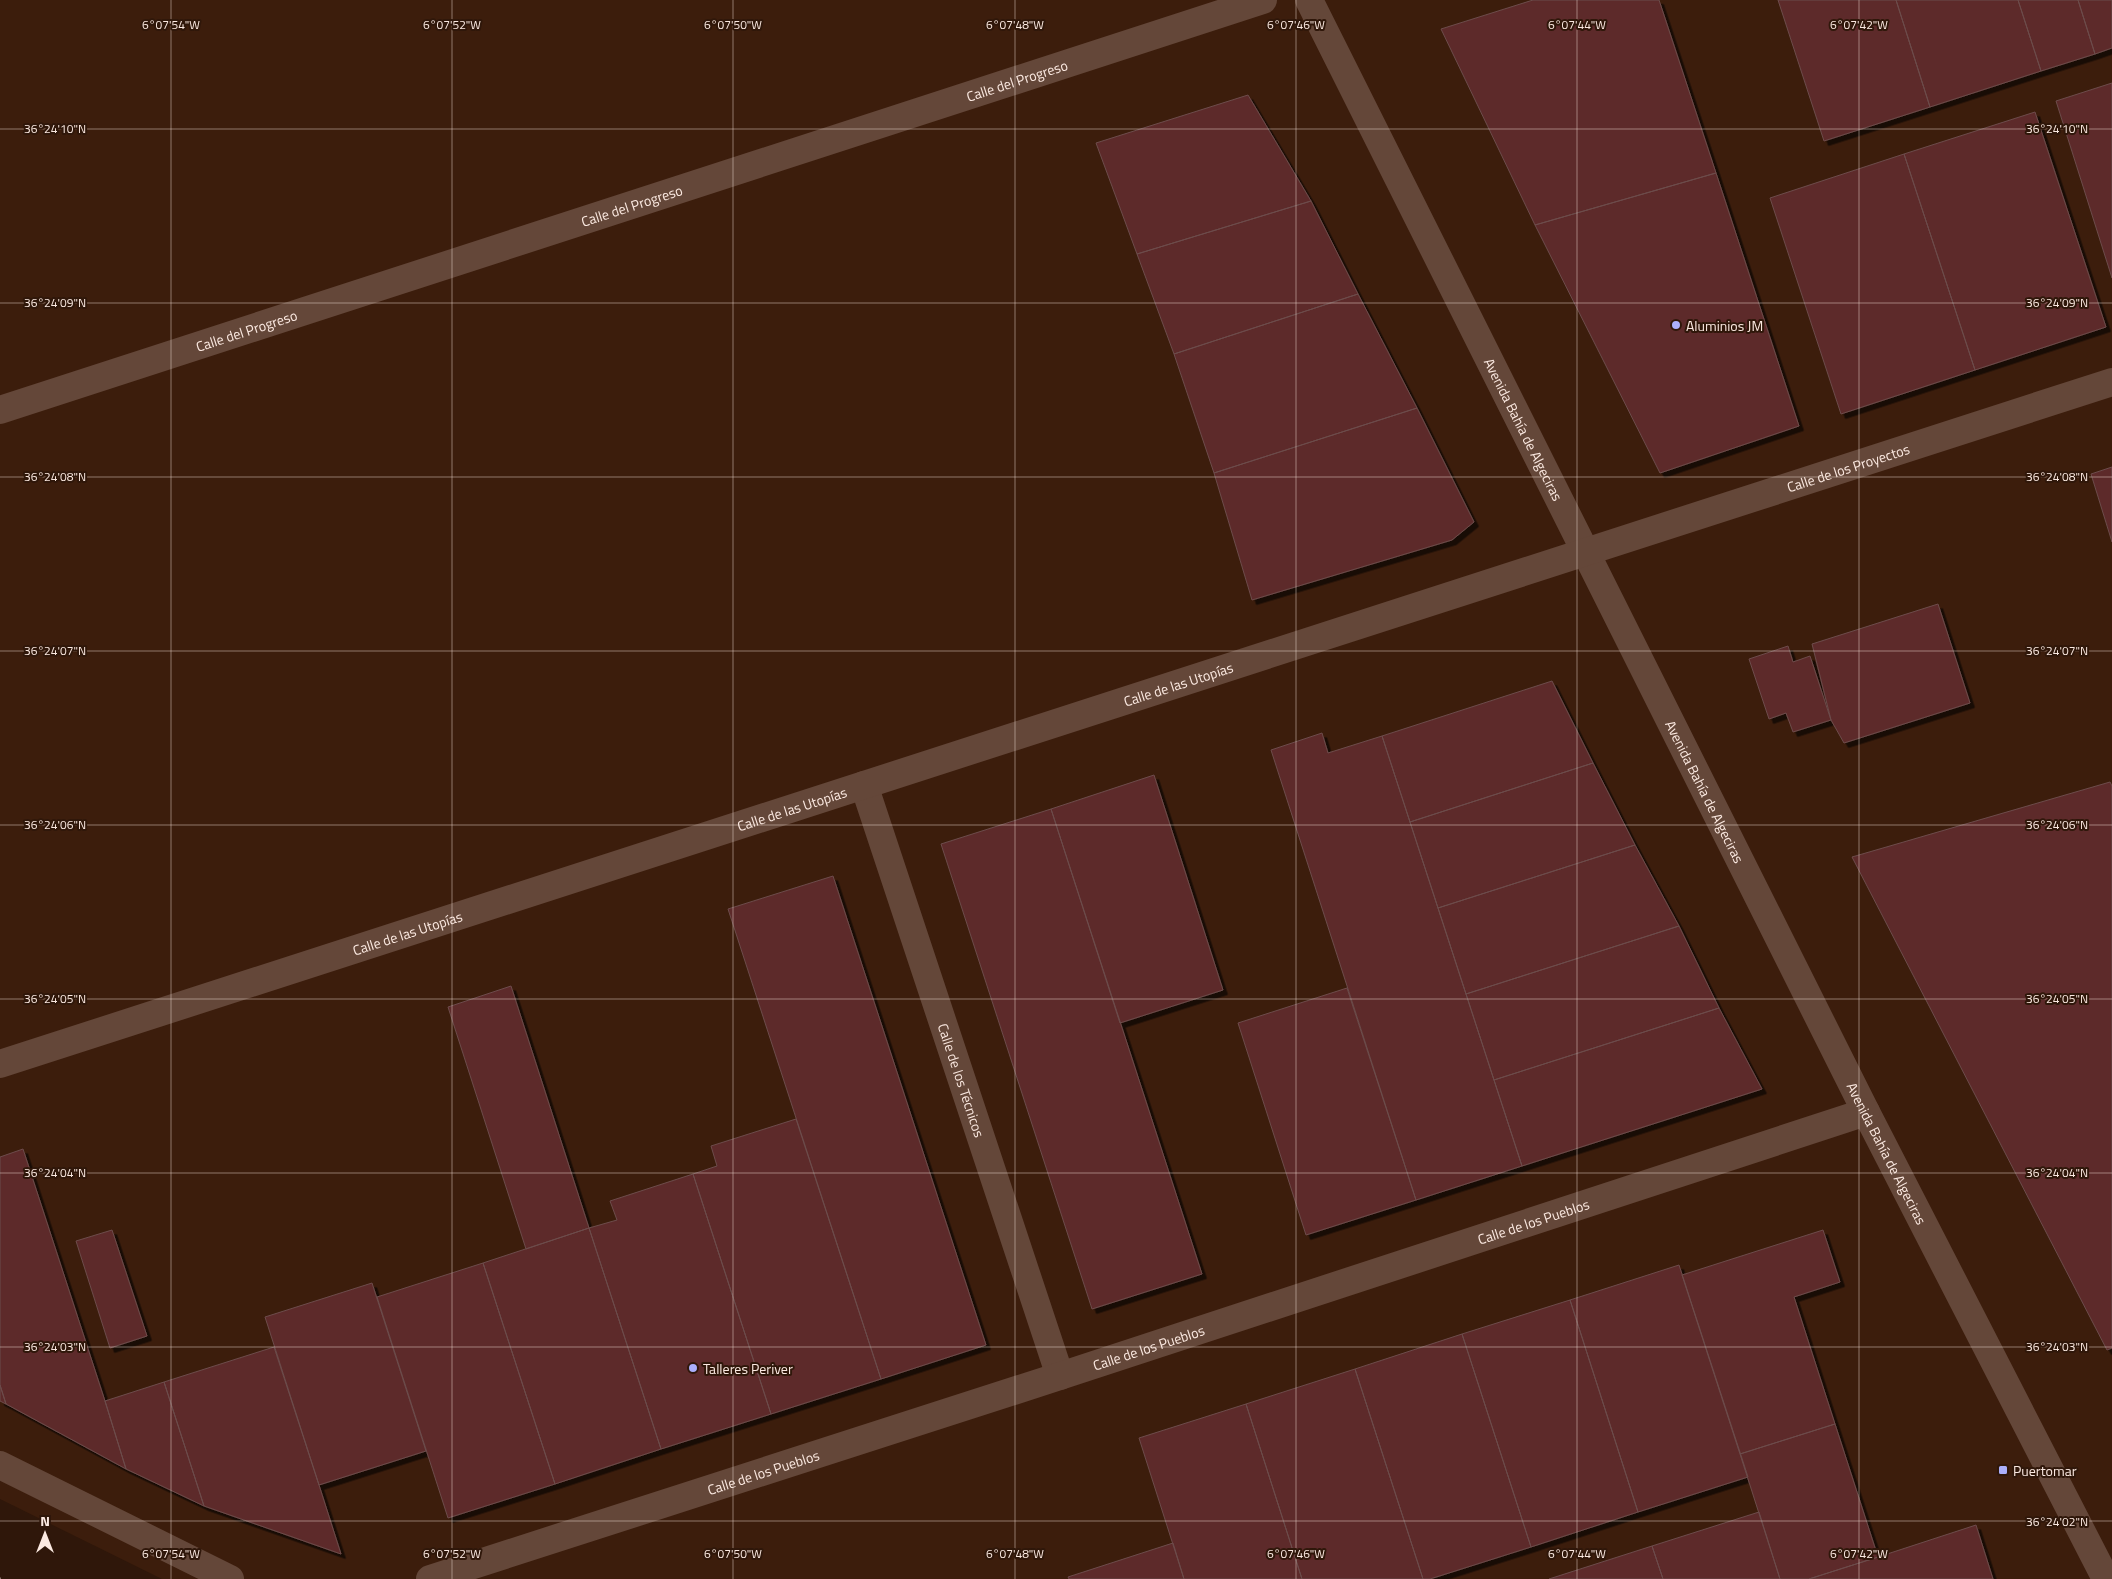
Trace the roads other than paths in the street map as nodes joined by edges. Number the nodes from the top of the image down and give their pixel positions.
1 (1263, 0) edge
2 (1309, 0) edge
3 (2112, 382) edge
4 (0, 410) edge
5 (1584, 552) junction
6 (864, 785) junction
7 (0, 1064) edge
8 (1866, 1112) junction
9 (1060, 1376) junction
10 (0, 1465) edge
11 (230, 1579) edge
12 (430, 1579) edge
13 (2106, 1579) edge

1 - 4 street, Calle del Progreso
2 - 5 street, Avenida Bahía de Algeciras
3 - 5 street, Calle de los Proyectos
5 - 6 street, Calle de las Utopías
5 - 8 street, Avenida Bahía de Algeciras
6 - 7 street, Calle de las Utopías
6 - 9 street, Calle de los Técnicos
8 - 9 street, Calle de los Pueblos
8 - 13 street, Avenida Bahía de Algeciras
9 - 12 street, Calle de los Pueblos
10 - 11 street

